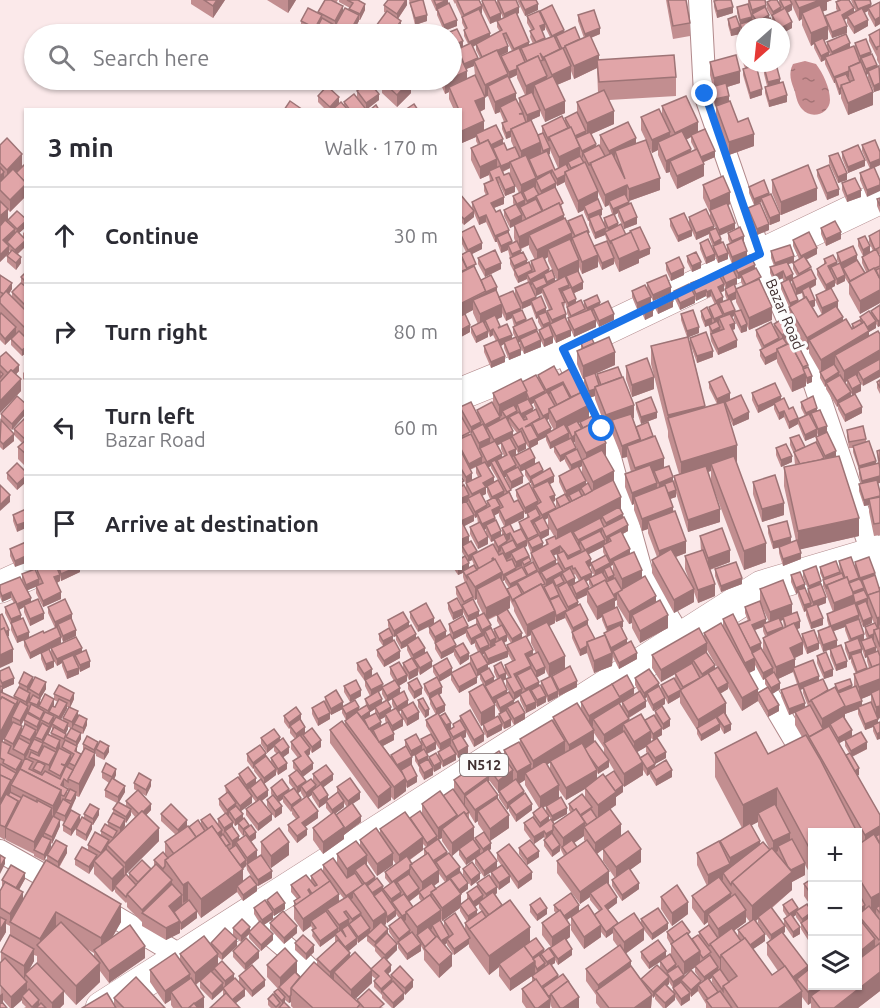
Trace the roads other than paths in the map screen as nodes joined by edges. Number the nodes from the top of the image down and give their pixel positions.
1 (700, 0) edge
2 (880, 198) edge
3 (760, 254) junction
4 (563, 349) junction
5 (462, 393) edge
6 (877, 561) edge
7 (37, 570) edge
8 (0, 586) edge
9 (723, 612) junction
10 (681, 639) junction
11 (820, 784) edge
12 (0, 851) edge
13 (248, 915) junction
14 (183, 957) junction
15 (102, 1008) edge
16 (350, 1008) edge

1 - 3 street, Bazar Road
2 - 3 street
3 - 4 street
3 - 6 street, Bazar Road
4 - 5 street
4 - 10 street
6 - 9 highway, N512
7 - 8 street
9 - 10 highway, N512
9 - 11 street
10 - 13 highway, N512
12 - 14 street
13 - 14 highway, N512
13 - 16 street
14 - 15 highway, N512

